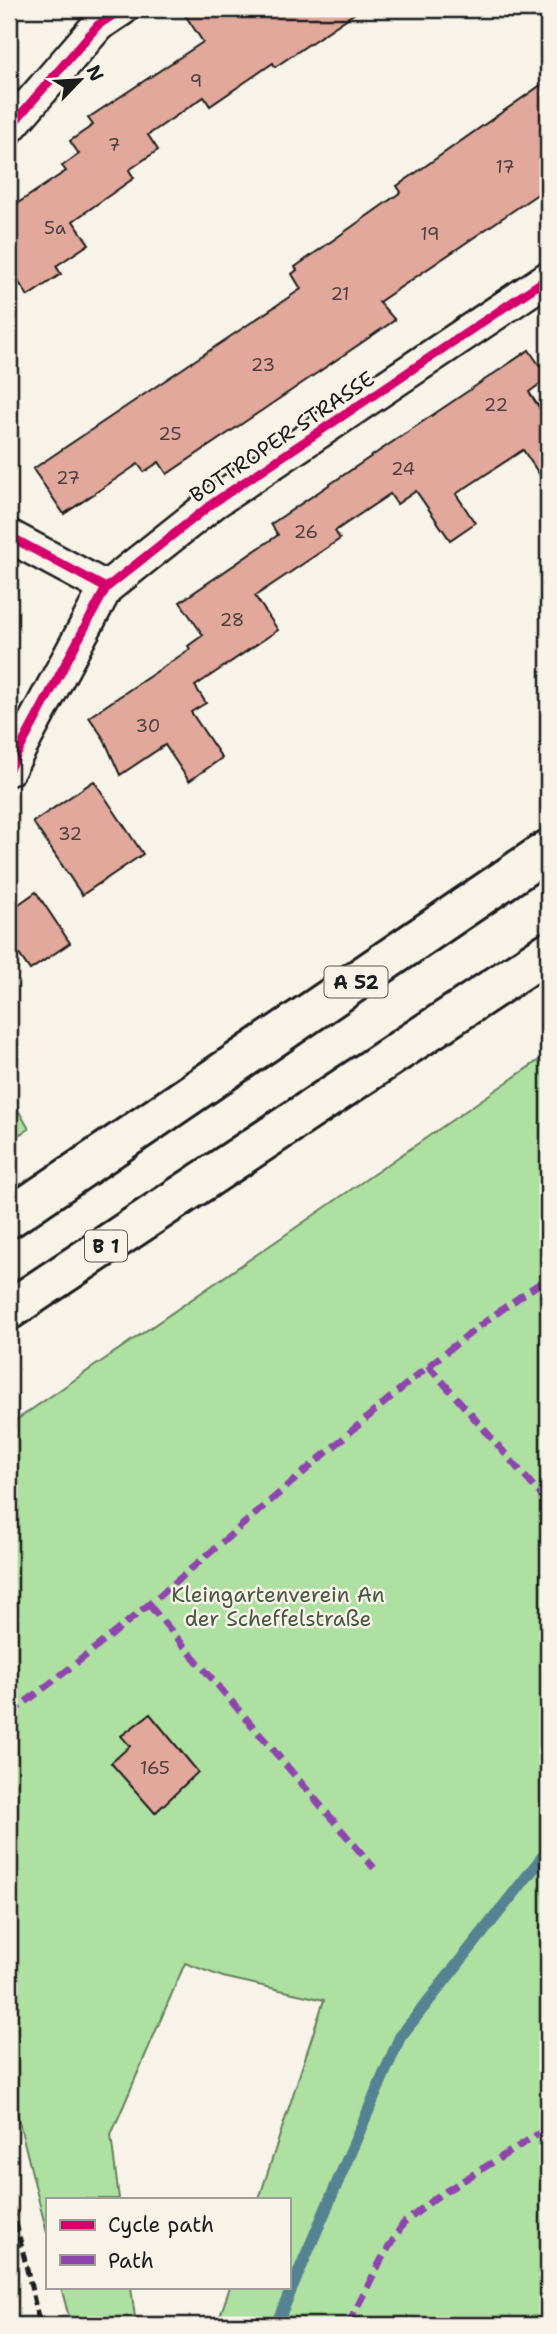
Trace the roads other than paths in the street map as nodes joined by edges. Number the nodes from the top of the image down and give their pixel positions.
1 (122, 9) edge
2 (9, 128) edge
3 (548, 278) edge
4 (9, 536) edge
5 (106, 589) junction
6 (9, 769) edge
7 (548, 850) edge
8 (548, 952) edge
9 (9, 1218) edge
10 (9, 1310) edge

1 - 2 street
3 - 5 street, BOTTROPER STRASSE
4 - 5 street
5 - 6 street, BOTTROPER STRASSE
7 - 9 main road, A 52
8 - 10 main road, B 1

